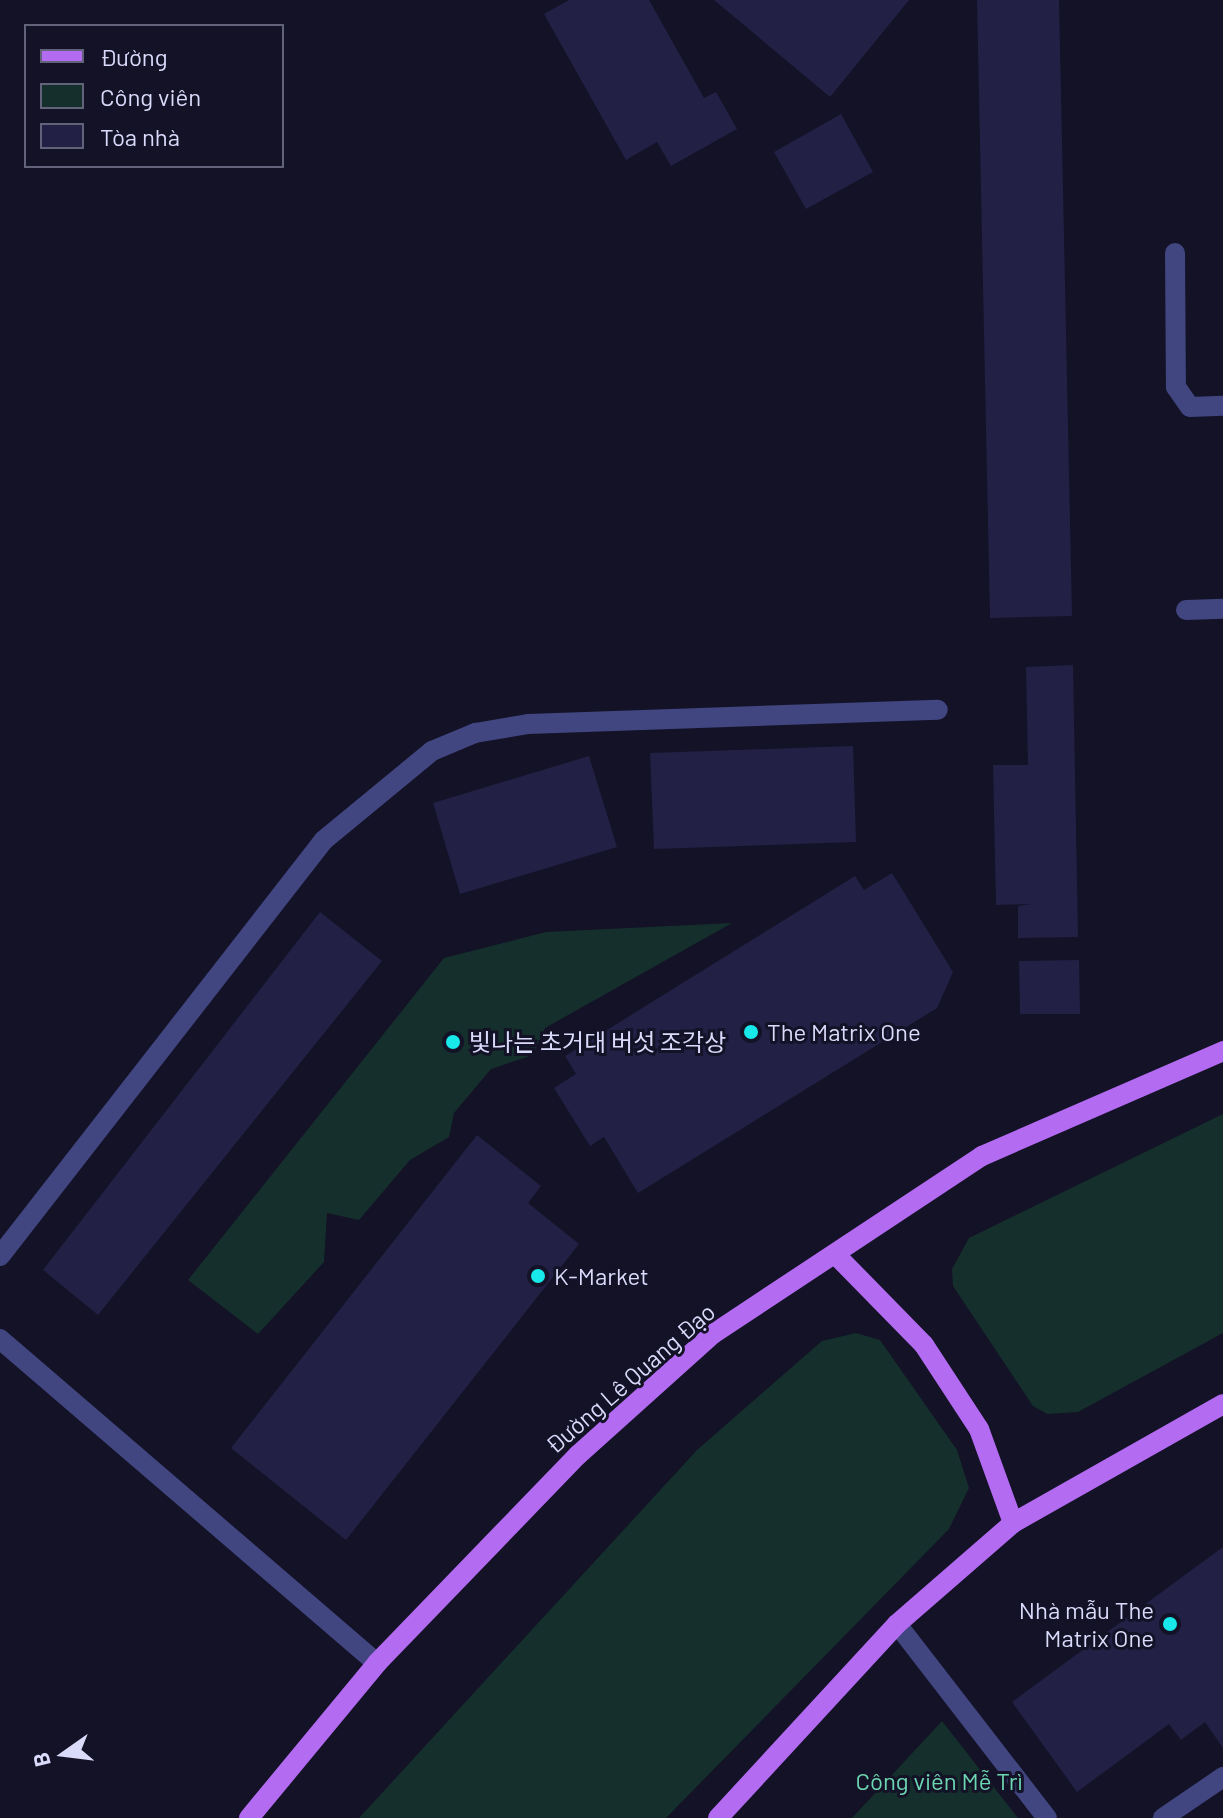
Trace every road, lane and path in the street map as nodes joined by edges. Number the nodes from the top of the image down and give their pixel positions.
1 (1175, 253) dead end
2 (1223, 406) edge
3 (1223, 609) edge
4 (1186, 610) dead end
5 (938, 710) dead end
6 (1223, 1051) edge
7 (835, 1254) junction
8 (0, 1256) edge
9 (0, 1339) edge
10 (1223, 1404) edge
11 (1013, 1523) junction
12 (897, 1624) junction
13 (377, 1663) junction
14 (1223, 1777) edge
15 (249, 1818) edge
16 (718, 1818) edge
17 (1047, 1818) edge
18 (1163, 1818) edge

1 - 2 street
3 - 4 street
5 - 8 street
6 - 7 main road, Đường Lê Quang Đạo
7 - 11 main road
7 - 13 main road, Đường Lê Quang Đạo
9 - 13 street
10 - 11 main road
11 - 12 main road
12 - 16 main road
12 - 17 street
13 - 15 main road, Đường Lê Quang Đạo
14 - 18 street

